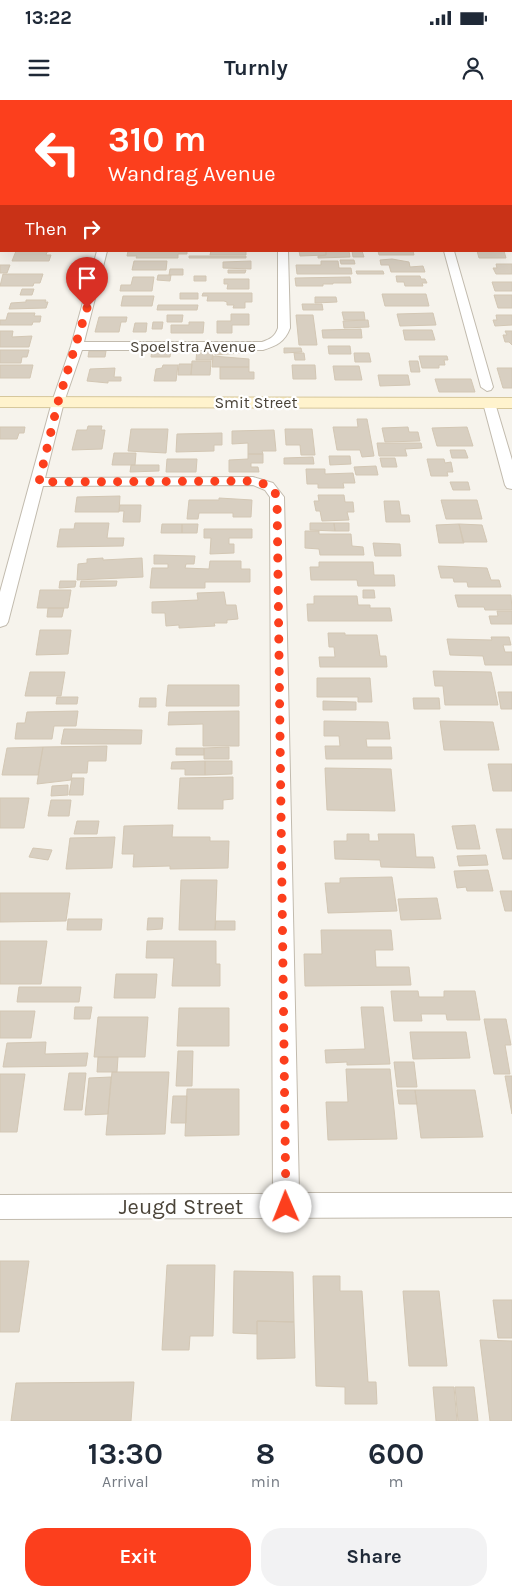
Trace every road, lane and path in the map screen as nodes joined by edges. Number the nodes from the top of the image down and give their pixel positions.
1 (218, 100) edge
2 (264, 100) edge
3 (102, 252) edge
4 (283, 252) edge
5 (449, 252) edge
6 (77, 346) junction
7 (488, 395) junction
8 (0, 402) edge
9 (58, 402) junction
10 (512, 403) edge
11 (39, 482) junction
12 (512, 485) edge
13 (0, 622) edge
14 (512, 1205) edge
15 (0, 1207) edge
16 (286, 1207) junction

1 - 2 lane
3 - 6 street
4 - 6 street, Spoelstra Avenue
5 - 7 street
6 - 9 street
7 - 9 street, Smit Street
7 - 10 street, Smit Street
7 - 12 street
8 - 9 street, Smit Street
9 - 11 street
11 - 13 street
11 - 16 street
14 - 16 street, Jeugd Street
15 - 16 street, Jeugd Street

